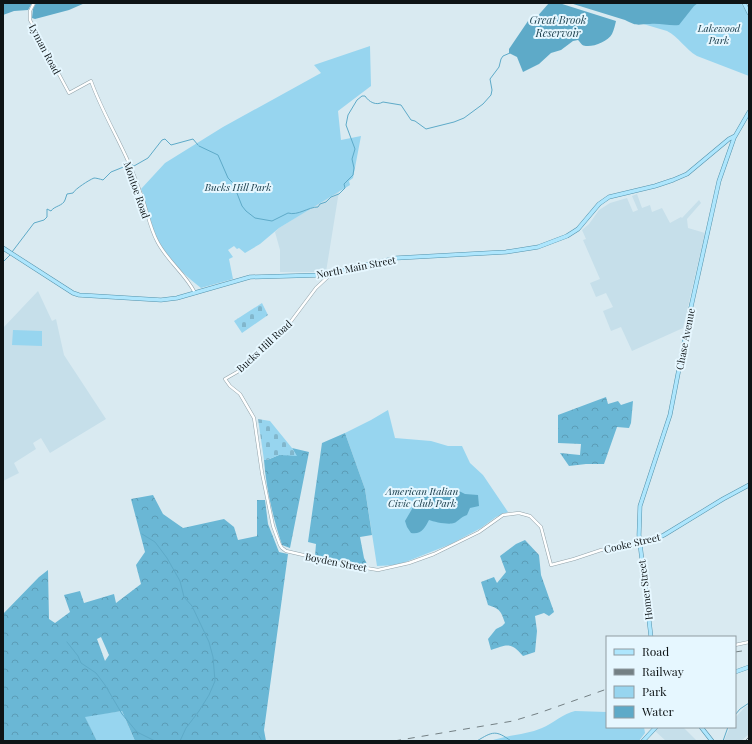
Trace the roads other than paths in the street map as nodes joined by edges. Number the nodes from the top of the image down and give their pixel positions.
1 (34, 3) edge
2 (744, 3) edge
3 (749, 12) edge
4 (91, 81) joint
5 (749, 112) edge
6 (735, 136) junction
7 (723, 145) junction
8 (729, 152) junction
9 (3, 248) edge
10 (332, 273) junction
11 (195, 292) junction
12 (225, 378) joint
13 (749, 485) edge
14 (639, 543) junction
15 (551, 564) joint
16 (651, 636) edge
17 (749, 642) edge
18 (736, 644) edge
19 (749, 667) edge
20 (736, 672) edge
21 (655, 728) edge
22 (703, 728) edge
23 (643, 741) edge
24 (712, 741) edge

1 - 4 street, Lyman Road
2 - 3 main road
4 - 11 street, Montoe Road
5 - 6 main road, North Main Street
6 - 7 main road, North Main Street
6 - 8 main road, Chase Avenue
7 - 8 main road
7 - 10 main road, North Main Street
8 - 14 main road, Chase Avenue
9 - 11 main road, North Main Street
10 - 11 main road, North Main Street
10 - 12 street, Bucks Hill Road
12 - 15 street, Boyden Street
13 - 14 main road, Cooke Street
14 - 15 street, Cooke Street
14 - 16 main road, Homer Street
17 - 18 street
19 - 20 main road
21 - 23 main road
22 - 24 main road

